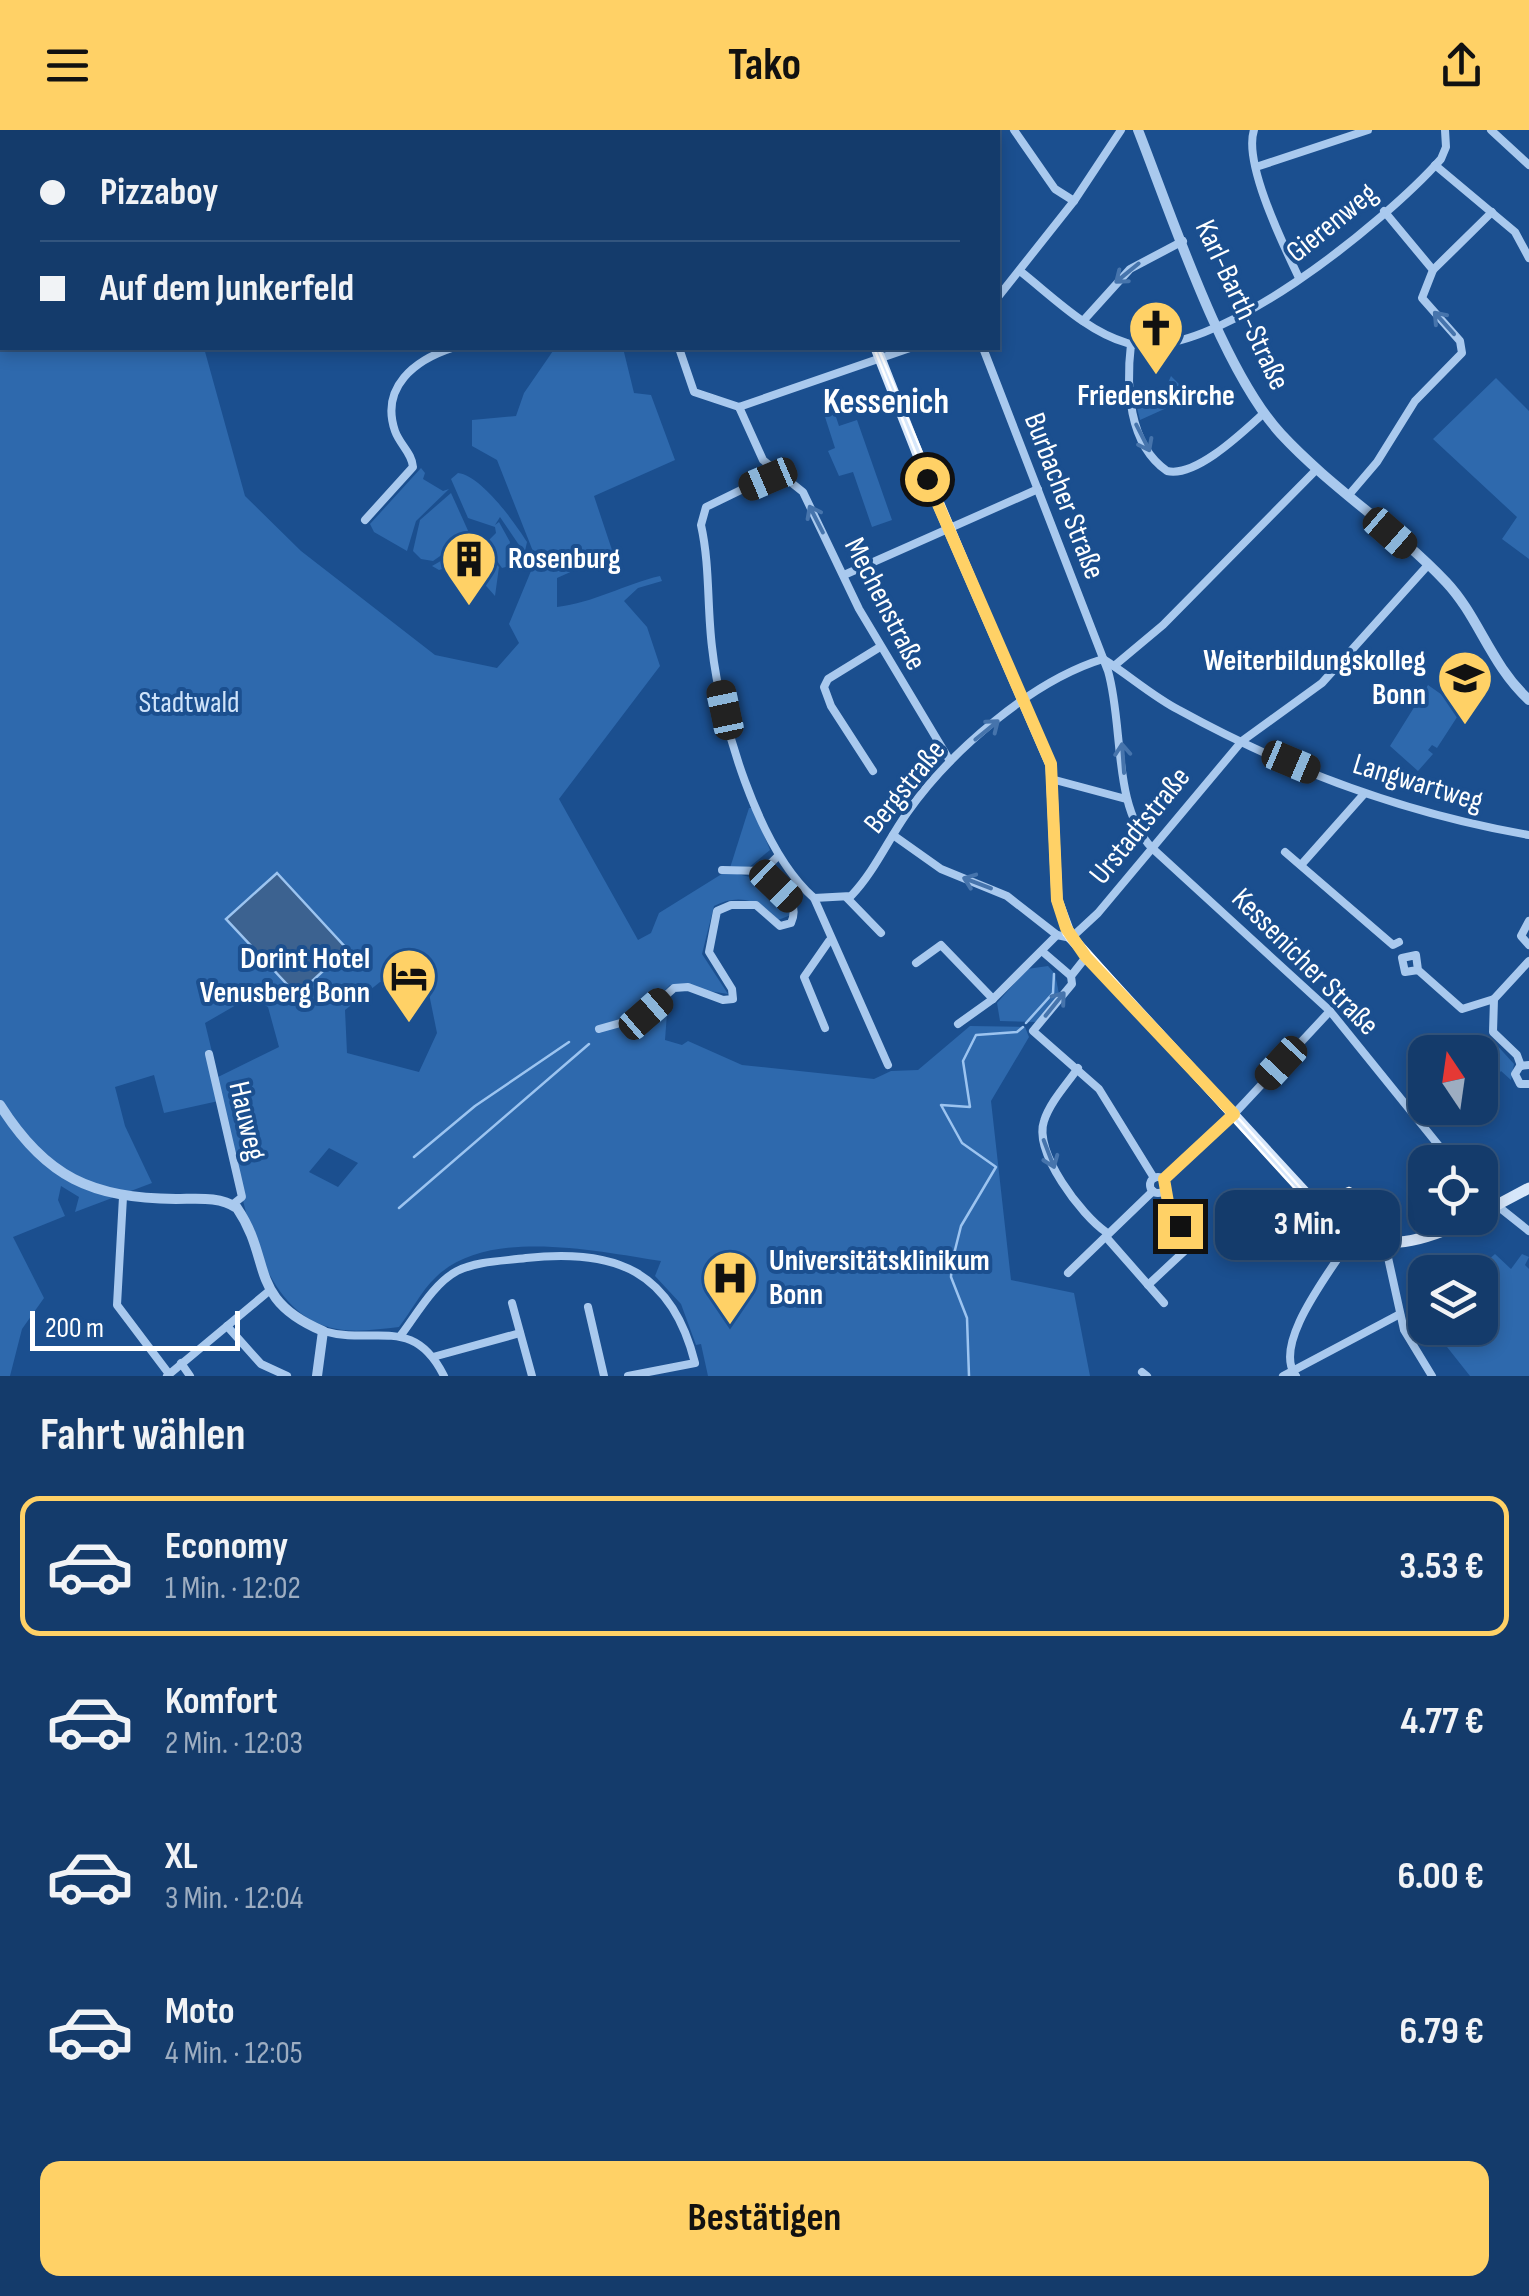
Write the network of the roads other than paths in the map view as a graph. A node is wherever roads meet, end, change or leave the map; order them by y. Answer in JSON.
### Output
{"nodes":[{"id":1,"x":1014,"y":130,"type":"edge"},
{"id":2,"x":1121,"y":130,"type":"edge"},
{"id":3,"x":1138,"y":130,"type":"edge"},
{"id":4,"x":1254,"y":130,"type":"edge"},
{"id":5,"x":1368,"y":130,"type":"edge"},
{"id":6,"x":1490,"y":130,"type":"edge"},
{"id":7,"x":1446,"y":131,"type":"edge"},
{"id":8,"x":1436,"y":164,"type":"junction"},
{"id":9,"x":1256,"y":166,"type":"junction"},
{"id":10,"x":1529,"y":166,"type":"edge"},
{"id":11,"x":1074,"y":201,"type":"junction"},
{"id":12,"x":1384,"y":211,"type":"junction"},
{"id":13,"x":1492,"y":212,"type":"junction"},
{"id":14,"x":1184,"y":240,"type":"junction"},
{"id":15,"x":1529,"y":258,"type":"edge"},
{"id":16,"x":1433,"y":270,"type":"junction"},
{"id":17,"x":1020,"y":271,"type":"junction"},
{"id":18,"x":1299,"y":278,"type":"junction"},
{"id":19,"x":1000,"y":295,"type":"edge"},
{"id":20,"x":1083,"y":321,"type":"junction"},
{"id":21,"x":1219,"y":329,"type":"junction"},
{"id":22,"x":1131,"y":344,"type":"junction"},
{"id":23,"x":436,"y":350,"type":"edge"},
{"id":24,"x":680,"y":350,"type":"edge"},
{"id":25,"x":985,"y":350,"type":"edge"},
{"id":26,"x":878,"y":353,"type":"edge"},
{"id":27,"x":739,"y":408,"type":"junction"},
{"id":28,"x":1264,"y":413,"type":"junction"},
{"id":29,"x":1317,"y":469,"type":"junction"},
{"id":30,"x":778,"y":472,"type":"junction"},
{"id":31,"x":1038,"y":489,"type":"junction"},
{"id":32,"x":1348,"y":496,"type":"junction"},
{"id":33,"x":364,"y":520,"type":"dead end"},
{"id":34,"x":949,"y":529,"type":"junction"},
{"id":35,"x":1428,"y":566,"type":"junction"},
{"id":36,"x":844,"y":575,"type":"junction"},
{"id":37,"x":880,"y":646,"type":"junction"},
{"id":38,"x":1103,"y":659,"type":"junction"},
{"id":39,"x":1114,"y":666,"type":"junction"},
{"id":40,"x":1529,"y":700,"type":"edge"},
{"id":41,"x":1025,"y":702,"type":"junction"},
{"id":42,"x":1242,"y":741,"type":"junction"},
{"id":43,"x":950,"y":761,"type":"junction"},
{"id":44,"x":873,"y":771,"type":"dead end"},
{"id":45,"x":1055,"y":780,"type":"junction"},
{"id":46,"x":1364,"y":794,"type":"junction"},
{"id":47,"x":1126,"y":799,"type":"junction"},
{"id":48,"x":893,"y":834,"type":"junction"},
{"id":49,"x":1529,"y":835,"type":"edge"},
{"id":50,"x":1152,"y":848,"type":"junction"},
{"id":51,"x":1285,"y":852,"type":"dead end"},
{"id":52,"x":778,"y":856,"type":"junction"},
{"id":53,"x":1301,"y":865,"type":"junction"},
{"id":54,"x":722,"y":870,"type":"dead end"},
{"id":55,"x":764,"y":871,"type":"junction"},
{"id":56,"x":814,"y":898,"type":"junction"},
{"id":57,"x":847,"y":898,"type":"junction"},
{"id":58,"x":1529,"y":921,"type":"edge"},
{"id":59,"x":882,"y":933,"type":"dead end"},
{"id":60,"x":830,"y":937,"type":"junction"},
{"id":61,"x":1064,"y":937,"type":"junction"},
{"id":62,"x":1399,"y":942,"type":"dead end"},
{"id":63,"x":1529,"y":945,"type":"edge"},
{"id":64,"x":1044,"y":952,"type":"junction"},
{"id":65,"x":1086,"y":957,"type":"junction"},
{"id":66,"x":1529,"y":961,"type":"edge"},
{"id":67,"x":916,"y":963,"type":"dead end"},
{"id":68,"x":1418,"y":970,"type":"dead end"},
{"id":69,"x":1071,"y":976,"type":"junction"},
{"id":70,"x":994,"y":999,"type":"junction"},
{"id":71,"x":1494,"y":999,"type":"junction"},
{"id":72,"x":1330,"y":1012,"type":"junction"},
{"id":73,"x":958,"y":1024,"type":"dead end"},
{"id":74,"x":599,"y":1028,"type":"dead end"},
{"id":75,"x":826,"y":1028,"type":"dead end"},
{"id":76,"x":209,"y":1054,"type":"dead end"},
{"id":77,"x":888,"y":1064,"type":"dead end"},
{"id":78,"x":1525,"y":1066,"type":"edge"},
{"id":79,"x":1078,"y":1068,"type":"junction"},
{"id":80,"x":1529,"y":1084,"type":"edge"},
{"id":81,"x":0,"y":1105,"type":"edge"},
{"id":82,"x":1234,"y":1114,"type":"junction"},
{"id":83,"x":1438,"y":1145,"type":"edge"},
{"id":84,"x":1154,"y":1178,"type":"junction"},
{"id":85,"x":1164,"y":1179,"type":"junction"},
{"id":86,"x":1529,"y":1188,"type":"edge"},
{"id":87,"x":1152,"y":1191,"type":"junction"},
{"id":88,"x":1164,"y":1191,"type":"junction"},
{"id":89,"x":123,"y":1197,"type":"junction"},
{"id":90,"x":237,"y":1201,"type":"junction"},
{"id":91,"x":1498,"y":1205,"type":"edge"},
{"id":92,"x":1498,"y":1209,"type":"edge"},
{"id":93,"x":1529,"y":1231,"type":"edge"},
{"id":94,"x":1106,"y":1235,"type":"junction"},
{"id":95,"x":1352,"y":1235,"type":"junction"},
{"id":96,"x":1429,"y":1235,"type":"edge"},
{"id":97,"x":1385,"y":1244,"type":"junction"},
{"id":98,"x":1068,"y":1273,"type":"dead end"},
{"id":99,"x":1148,"y":1285,"type":"junction"},
{"id":100,"x":269,"y":1291,"type":"junction"},
{"id":101,"x":512,"y":1303,"type":"dead end"},
{"id":102,"x":1164,"y":1303,"type":"dead end"},
{"id":103,"x":588,"y":1307,"type":"dead end"},
{"id":104,"x":1400,"y":1314,"type":"junction"},
{"id":105,"x":227,"y":1326,"type":"junction"},
{"id":106,"x":323,"y":1331,"type":"junction"},
{"id":107,"x":520,"y":1333,"type":"junction"},
{"id":108,"x":401,"y":1335,"type":"junction"},
{"id":109,"x":434,"y":1357,"type":"junction"},
{"id":110,"x":181,"y":1363,"type":"junction"},
{"id":111,"x":1290,"y":1374,"type":"edge"},
{"id":112,"x":168,"y":1375,"type":"edge"},
{"id":113,"x":190,"y":1376,"type":"edge"},
{"id":114,"x":287,"y":1376,"type":"edge"},
{"id":115,"x":317,"y":1376,"type":"edge"},
{"id":116,"x":444,"y":1376,"type":"edge"},
{"id":117,"x":532,"y":1376,"type":"edge"},
{"id":118,"x":604,"y":1376,"type":"edge"},
{"id":119,"x":628,"y":1376,"type":"edge"},
{"id":120,"x":1432,"y":1376,"type":"edge"}],
"edges":[{"from":1,"to":11,"type":"street"},
{"from":2,"to":11,"type":"street"},
{"from":3,"to":14,"type":"street","name":"Karl-Barth-Straße"},
{"from":4,"to":9,"type":"street"},
{"from":5,"to":9,"type":"street"},
{"from":6,"to":10,"type":"street"},
{"from":7,"to":8,"type":"street"},
{"from":8,"to":12,"type":"street","name":"Gierenweg"},
{"from":8,"to":13,"type":"street"},
{"from":9,"to":18,"type":"street"},
{"from":11,"to":17,"type":"street"},
{"from":12,"to":16,"type":"street"},
{"from":12,"to":18,"type":"street","name":"Gierenweg"},
{"from":13,"to":15,"type":"street"},
{"from":13,"to":16,"type":"street"},
{"from":14,"to":20,"type":"street","one_way":true},
{"from":14,"to":21,"type":"street","name":"Karl-Barth-Straße"},
{"from":32,"to":16,"type":"street","one_way":true},
{"from":17,"to":19,"type":"street"},
{"from":17,"to":20,"type":"street"},
{"from":18,"to":21,"type":"street","name":"Gierenweg"},
{"from":20,"to":22,"type":"street"},
{"from":21,"to":22,"type":"street","name":"Gierenweg"},
{"from":21,"to":28,"type":"street","name":"Karl-Barth-Straße"},
{"from":22,"to":28,"type":"street","one_way":true},
{"from":23,"to":33,"type":"street"},
{"from":24,"to":27,"type":"street"},
{"from":25,"to":31,"type":"street","name":"Burbacher Straße"},
{"from":26,"to":27,"type":"street"},
{"from":26,"to":34,"type":"main road"},
{"from":27,"to":30,"type":"street","name":"Mechenstraße"},
{"from":28,"to":29,"type":"street","name":"Karl-Barth-Straße"},
{"from":29,"to":32,"type":"street","name":"Karl-Barth-Straße"},
{"from":29,"to":39,"type":"street"},
{"from":36,"to":30,"type":"street","name":"Mechenstraße","one_way":true},
{"from":30,"to":52,"type":"street"},
{"from":31,"to":34,"type":"street"},
{"from":31,"to":38,"type":"street","name":"Burbacher Straße"},
{"from":32,"to":35,"type":"street","name":"Karl-Barth-Straße"},
{"from":34,"to":36,"type":"street"},
{"from":34,"to":41,"type":"main road"},
{"from":35,"to":40,"type":"street","name":"Karl-Barth-Straße"},
{"from":35,"to":42,"type":"street","name":"Urstadtstraße"},
{"from":36,"to":37,"type":"street","name":"Mechenstraße"},
{"from":37,"to":43,"type":"street","name":"Mechenstraße"},
{"from":37,"to":44,"type":"street"},
{"from":38,"to":39,"type":"street","name":"Langwartweg"},
{"from":38,"to":41,"type":"street","name":"Bergstraße"},
{"from":47,"to":38,"type":"street","name":"Kessenicher Straße","one_way":true},
{"from":39,"to":42,"type":"street","name":"Langwartweg"},
{"from":43,"to":41,"type":"street","name":"Bergstraße","one_way":true},
{"from":41,"to":45,"type":"main road"},
{"from":42,"to":46,"type":"street","name":"Langwartweg"},
{"from":42,"to":50,"type":"street","name":"Urstadtstraße"},
{"from":43,"to":48,"type":"street","name":"Bergstraße"},
{"from":45,"to":47,"type":"street"},
{"from":45,"to":61,"type":"main road"},
{"from":46,"to":49,"type":"street","name":"Langwartweg"},
{"from":46,"to":53,"type":"street"},
{"from":47,"to":50,"type":"street","name":"Kessenicher Straße"},
{"from":48,"to":57,"type":"street","name":"Bergstraße"},
{"from":61,"to":48,"type":"street","one_way":true},
{"from":50,"to":61,"type":"street","name":"Urstadtstraße"},
{"from":50,"to":72,"type":"street","name":"Kessenicher Straße"},
{"from":51,"to":53,"type":"street"},
{"from":52,"to":55,"type":"street"},
{"from":52,"to":56,"type":"street"},
{"from":53,"to":62,"type":"street"},
{"from":54,"to":55,"type":"street"},
{"from":55,"to":74,"type":"street"},
{"from":56,"to":57,"type":"street"},
{"from":56,"to":60,"type":"street"},
{"from":57,"to":59,"type":"street"},
{"from":58,"to":63,"type":"street"},
{"from":60,"to":75,"type":"street"},
{"from":60,"to":77,"type":"street"},
{"from":61,"to":64,"type":"street","name":"Urstadtstraße"},
{"from":61,"to":65,"type":"main road"},
{"from":64,"to":69,"type":"street"},
{"from":64,"to":70,"type":"street","name":"Urstadtstraße"},
{"from":65,"to":69,"type":"street"},
{"from":65,"to":82,"type":"main road"},
{"from":66,"to":71,"type":"street"},
{"from":67,"to":70,"type":"street"},
{"from":68,"to":71,"type":"street"},
{"from":79,"to":69,"type":"street","one_way":true},
{"from":70,"to":73,"type":"street","name":"Urstadtstraße"},
{"from":71,"to":78,"type":"street"},
{"from":72,"to":82,"type":"street"},
{"from":72,"to":83,"type":"street","name":"Kessenicher Straße"},
{"from":76,"to":90,"type":"street","name":"Hauweg"},
{"from":78,"to":80,"type":"street"},
{"from":79,"to":84,"type":"street"},
{"from":79,"to":94,"type":"street","one_way":true},
{"from":81,"to":89,"type":"street"},
{"from":82,"to":85,"type":"street"},
{"from":82,"to":95,"type":"main road"},
{"from":84,"to":85,"type":"street"},
{"from":84,"to":87,"type":"street"},
{"from":85,"to":88,"type":"street"},
{"from":86,"to":91,"type":"main road"},
{"from":87,"to":88,"type":"street"},
{"from":87,"to":94,"type":"street"},
{"from":88,"to":99,"type":"street"},
{"from":89,"to":90,"type":"street"},
{"from":89,"to":112,"type":"street"},
{"from":90,"to":100,"type":"street"},
{"from":92,"to":93,"type":"street"},
{"from":94,"to":98,"type":"street"},
{"from":94,"to":99,"type":"street"},
{"from":95,"to":97,"type":"main road"},
{"from":95,"to":111,"type":"street"},
{"from":96,"to":97,"type":"main road"},
{"from":97,"to":104,"type":"street"},
{"from":99,"to":102,"type":"street"},
{"from":100,"to":105,"type":"street"},
{"from":100,"to":106,"type":"street"},
{"from":101,"to":107,"type":"street"},
{"from":103,"to":118,"type":"street"},
{"from":104,"to":111,"type":"street"},
{"from":104,"to":120,"type":"street"},
{"from":105,"to":110,"type":"street"},
{"from":105,"to":114,"type":"street"},
{"from":106,"to":108,"type":"street"},
{"from":106,"to":115,"type":"street"},
{"from":107,"to":109,"type":"street"},
{"from":107,"to":117,"type":"street"},
{"from":108,"to":109,"type":"street"},
{"from":108,"to":119,"type":"street"},
{"from":109,"to":116,"type":"street"},
{"from":110,"to":112,"type":"street"},
{"from":110,"to":113,"type":"street"}]}
